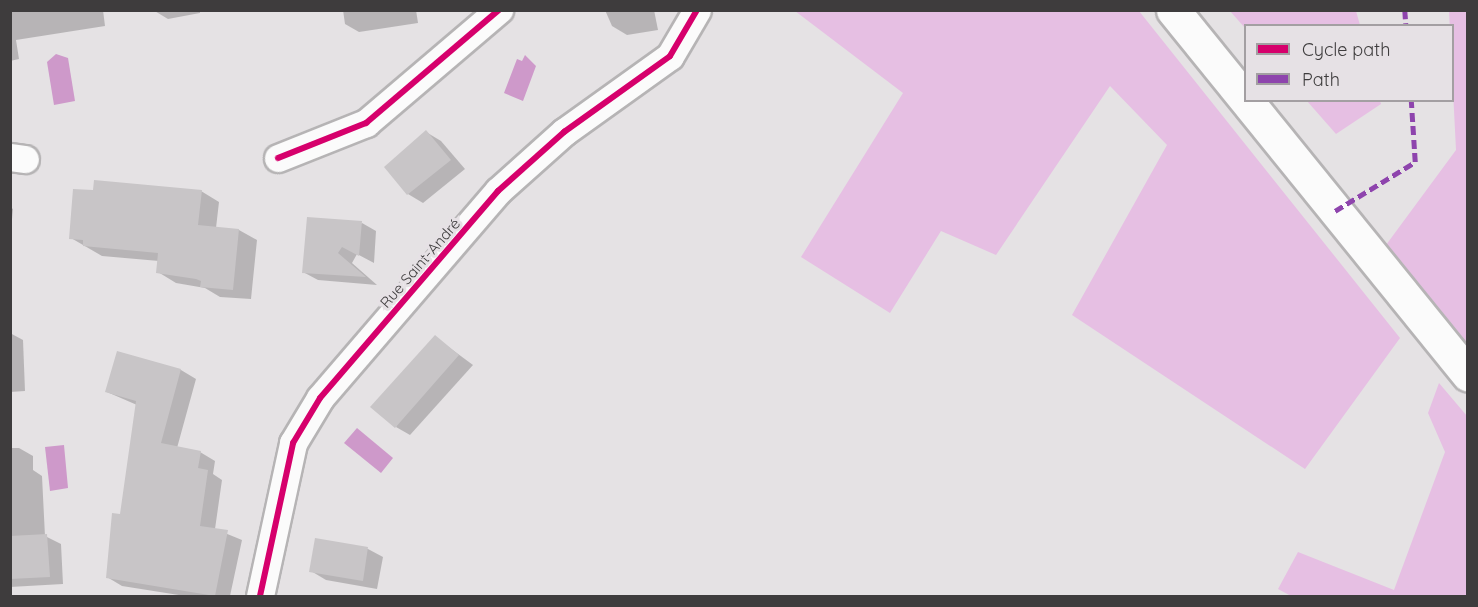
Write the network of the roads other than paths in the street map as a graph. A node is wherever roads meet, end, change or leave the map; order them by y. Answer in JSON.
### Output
{"nodes":[{"id":1,"x":499,"y":10,"type":"edge"},
{"id":2,"x":697,"y":10,"type":"edge"},
{"id":3,"x":1173,"y":10,"type":"edge"},
{"id":4,"x":1244,"y":98,"type":"edge"},
{"id":5,"x":1247,"y":102,"type":"edge"},
{"id":6,"x":278,"y":158,"type":"dead end"},
{"id":7,"x":1467,"y":374,"type":"edge"},
{"id":8,"x":260,"y":597,"type":"edge"}],
"edges":[{"from":1,"to":6,"type":"street"},
{"from":2,"to":8,"type":"street","name":"Rue Saint-André"},
{"from":3,"to":4,"type":"main road"},
{"from":5,"to":7,"type":"main road"}]}
